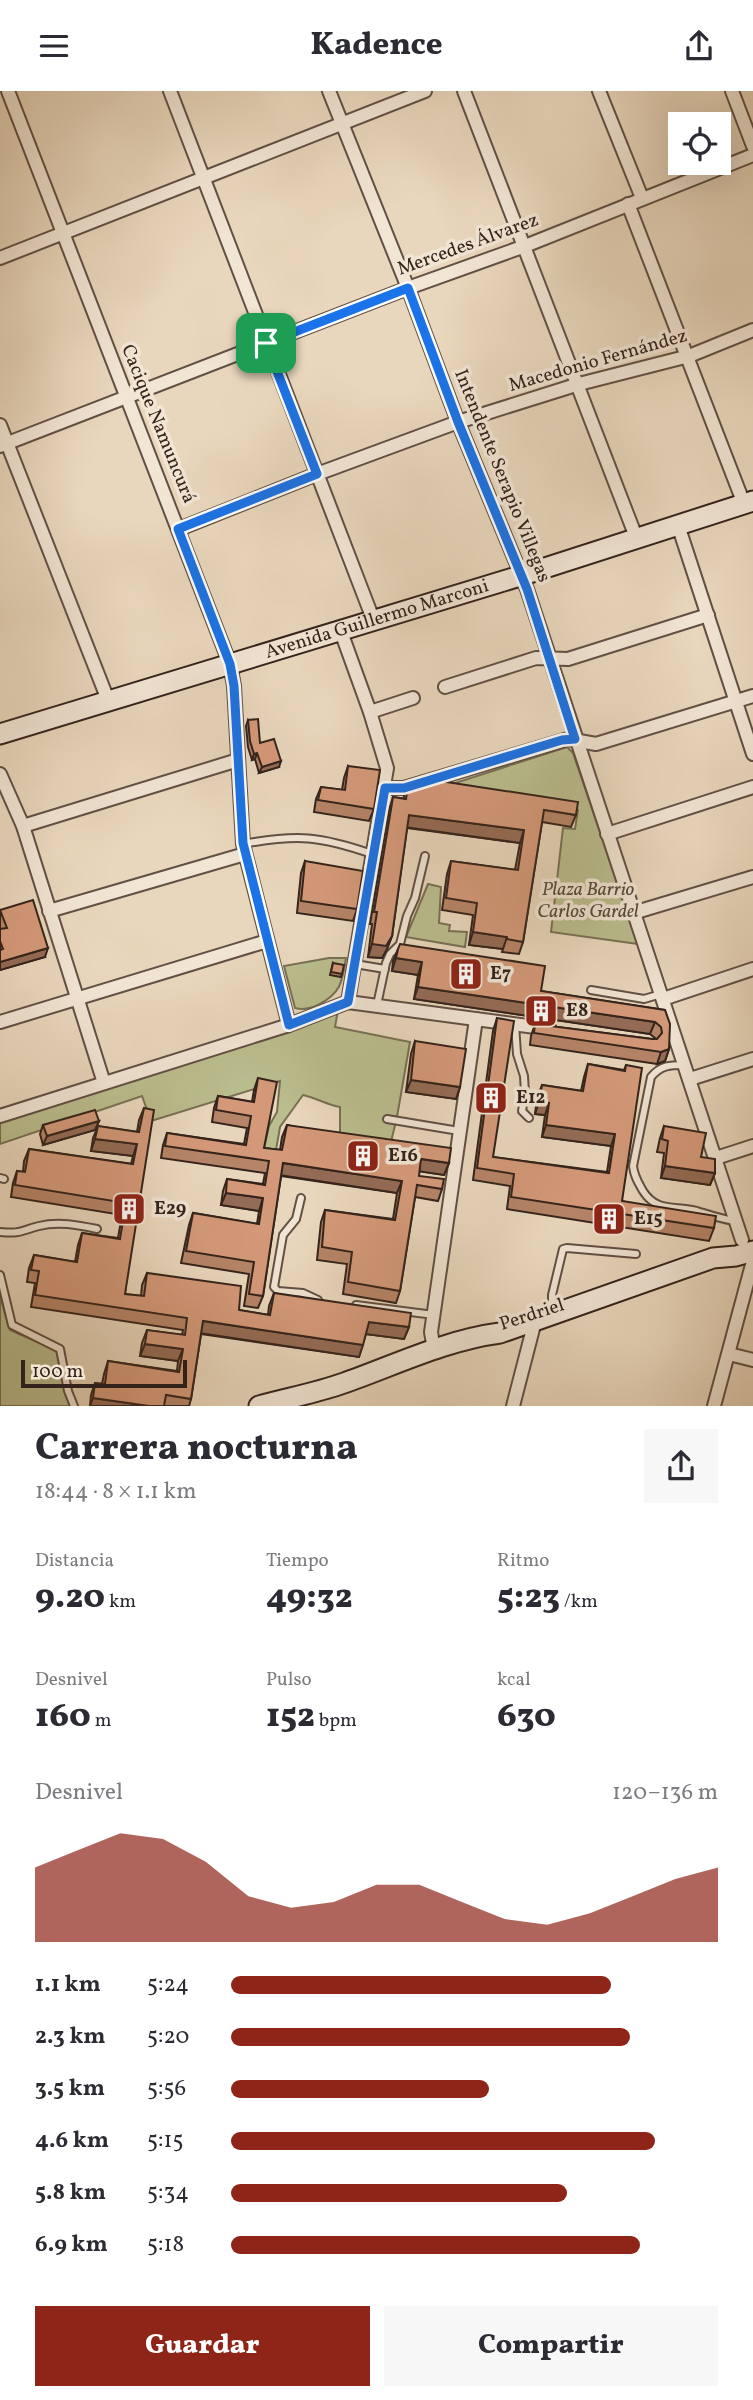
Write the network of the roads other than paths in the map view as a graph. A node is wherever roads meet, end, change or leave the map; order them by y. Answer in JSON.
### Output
{"nodes":[{"id":1,"x":8,"y":91,"type":"edge"},
{"id":2,"x":170,"y":91,"type":"edge"},
{"id":3,"x":329,"y":91,"type":"edge"},
{"id":4,"x":425,"y":91,"type":"edge"},
{"id":5,"x":464,"y":91,"type":"edge"},
{"id":6,"x":599,"y":91,"type":"edge"},
{"id":7,"x":732,"y":91,"type":"edge"},
{"id":8,"x":342,"y":125,"type":"junction"},
{"id":9,"x":753,"y":146,"type":"edge"},
{"id":10,"x":753,"y":155,"type":"edge"},
{"id":11,"x":204,"y":178,"type":"junction"},
{"id":12,"x":642,"y":198,"type":"junction"},
{"id":13,"x":628,"y":204,"type":"junction"},
{"id":14,"x":62,"y":233,"type":"junction"},
{"id":15,"x":525,"y":246,"type":"junction"},
{"id":16,"x":0,"y":258,"type":"edge"},
{"id":17,"x":408,"y":288,"type":"junction"},
{"id":18,"x":753,"y":330,"type":"edge"},
{"id":19,"x":266,"y":343,"type":"junction"},
{"id":20,"x":689,"y":356,"type":"junction"},
{"id":21,"x":579,"y":384,"type":"junction"},
{"id":22,"x":127,"y":398,"type":"junction"},
{"id":23,"x":458,"y":422,"type":"junction"},
{"id":24,"x":0,"y":425,"type":"edge"},
{"id":25,"x":4,"y":444,"type":"edge"},
{"id":26,"x":317,"y":474,"type":"junction"},
{"id":27,"x":749,"y":502,"type":"edge"},
{"id":28,"x":678,"y":525,"type":"junction"},
{"id":29,"x":178,"y":529,"type":"junction"},
{"id":30,"x":636,"y":537,"type":"junction"},
{"id":31,"x":520,"y":576,"type":"junction"},
{"id":32,"x":708,"y":615,"type":"junction"},
{"id":33,"x":373,"y":619,"type":"junction"},
{"id":34,"x":340,"y":629,"type":"junction"},
{"id":35,"x":551,"y":659,"type":"junction"},
{"id":36,"x":230,"y":664,"type":"junction"},
{"id":37,"x":445,"y":687,"type":"dead end"},
{"id":38,"x":753,"y":696,"type":"edge"},
{"id":39,"x":413,"y":698,"type":"dead end"},
{"id":40,"x":108,"y":700,"type":"junction"},
{"id":41,"x":736,"y":702,"type":"junction"},
{"id":42,"x":370,"y":712,"type":"junction"},
{"id":43,"x":0,"y":734,"type":"edge"},
{"id":44,"x":575,"y":739,"type":"junction"},
{"id":45,"x":753,"y":754,"type":"edge"},
{"id":46,"x":237,"y":760,"type":"junction"},
{"id":47,"x":0,"y":774,"type":"edge"},
{"id":48,"x":753,"y":787,"type":"edge"},
{"id":49,"x":385,"y":788,"type":"junction"},
{"id":50,"x":23,"y":826,"type":"junction"},
{"id":51,"x":607,"y":834,"type":"junction"},
{"id":52,"x":244,"y":849,"type":"junction"},
{"id":53,"x":372,"y":854,"type":"junction"},
{"id":54,"x":425,"y":856,"type":"dead end"},
{"id":55,"x":753,"y":877,"type":"edge"},
{"id":56,"x":49,"y":911,"type":"junction"},
{"id":57,"x":633,"y":913,"type":"junction"},
{"id":58,"x":267,"y":941,"type":"junction"},
{"id":59,"x":355,"y":964,"type":"junction"},
{"id":60,"x":385,"y":969,"type":"junction"},
{"id":61,"x":753,"y":969,"type":"edge"},
{"id":62,"x":591,"y":990,"type":"dead end"},
{"id":63,"x":662,"y":997,"type":"junction"},
{"id":64,"x":77,"y":998,"type":"junction"},
{"id":65,"x":348,"y":1002,"type":"junction"},
{"id":66,"x":376,"y":1005,"type":"junction"},
{"id":67,"x":476,"y":1019,"type":"junction"},
{"id":68,"x":0,"y":1022,"type":"edge"},
{"id":69,"x":515,"y":1024,"type":"junction"},
{"id":70,"x":289,"y":1025,"type":"junction"},
{"id":71,"x":569,"y":1032,"type":"edge"},
{"id":72,"x":753,"y":1059,"type":"edge"},
{"id":73,"x":686,"y":1065,"type":"junction"},
{"id":74,"x":690,"y":1079,"type":"junction"},
{"id":75,"x":104,"y":1083,"type":"junction"},
{"id":76,"x":0,"y":1116,"type":"edge"},
{"id":77,"x":529,"y":1118,"type":"dead end"},
{"id":78,"x":387,"y":1119,"type":"dead end"},
{"id":79,"x":459,"y":1131,"type":"junction"},
{"id":80,"x":753,"y":1146,"type":"edge"},
{"id":81,"x":716,"y":1158,"type":"junction"},
{"id":82,"x":301,"y":1198,"type":"dead end"},
{"id":83,"x":735,"y":1220,"type":"junction"},
{"id":84,"x":97,"y":1229,"type":"dead end"},
{"id":85,"x":0,"y":1231,"type":"edge"},
{"id":86,"x":749,"y":1243,"type":"edge"},
{"id":87,"x":636,"y":1254,"type":"dead end"},
{"id":88,"x":753,"y":1261,"type":"edge"},
{"id":89,"x":0,"y":1275,"type":"edge"},
{"id":90,"x":325,"y":1301,"type":"edge"},
{"id":91,"x":586,"y":1301,"type":"junction"},
{"id":92,"x":349,"y":1304,"type":"edge"},
{"id":93,"x":552,"y":1306,"type":"junction"},
{"id":94,"x":434,"y":1315,"type":"junction"},
{"id":95,"x":535,"y":1321,"type":"junction"},
{"id":96,"x":479,"y":1335,"type":"junction"},
{"id":97,"x":433,"y":1350,"type":"junction"},
{"id":98,"x":729,"y":1354,"type":"junction"},
{"id":99,"x":753,"y":1360,"type":"edge"},
{"id":100,"x":373,"y":1371,"type":"junction"},
{"id":101,"x":312,"y":1400,"type":"edge"},
{"id":102,"x":264,"y":1405,"type":"edge"},
{"id":103,"x":74,"y":1406,"type":"edge"},
{"id":104,"x":513,"y":1406,"type":"edge"},
{"id":105,"x":714,"y":1406,"type":"edge"}],
"edges":[{"from":1,"to":14,"type":"street","name":"Cacique Namuncurá"},
{"from":2,"to":11,"type":"street"},
{"from":3,"to":8,"type":"street","name":"Intendente Serapio Villegas"},
{"from":4,"to":8,"type":"street"},
{"from":5,"to":15,"type":"street"},
{"from":6,"to":12,"type":"street"},
{"from":7,"to":9,"type":"street"},
{"from":8,"to":11,"type":"street"},
{"from":8,"to":17,"type":"street","name":"Intendente Serapio Villegas"},
{"from":10,"to":12,"type":"street","name":"Mercedes Álvarez"},
{"from":11,"to":14,"type":"street"},
{"from":11,"to":19,"type":"street"},
{"from":12,"to":13,"type":"street","name":"Mercedes Álvarez"},
{"from":13,"to":15,"type":"street","name":"Mercedes Álvarez"},
{"from":13,"to":20,"type":"street"},
{"from":14,"to":16,"type":"street"},
{"from":14,"to":22,"type":"street","name":"Cacique Namuncurá"},
{"from":15,"to":17,"type":"street","name":"Mercedes Álvarez"},
{"from":15,"to":21,"type":"street"},
{"from":17,"to":19,"type":"street","name":"Mercedes Álvarez"},
{"from":17,"to":23,"type":"street","name":"Intendente Serapio Villegas"},
{"from":18,"to":20,"type":"street","name":"Macedonio Fernández"},
{"from":19,"to":22,"type":"street","name":"Mercedes Álvarez"},
{"from":19,"to":26,"type":"street"},
{"from":20,"to":21,"type":"street","name":"Macedonio Fernández"},
{"from":20,"to":27,"type":"street"},
{"from":21,"to":23,"type":"street","name":"Macedonio Fernández"},
{"from":21,"to":30,"type":"street"},
{"from":22,"to":25,"type":"street","name":"Mercedes Álvarez"},
{"from":22,"to":29,"type":"street","name":"Cacique Namuncurá"},
{"from":23,"to":26,"type":"street","name":"Macedonio Fernández"},
{"from":23,"to":31,"type":"street","name":"Intendente Serapio Villegas"},
{"from":24,"to":25,"type":"street"},
{"from":25,"to":40,"type":"street"},
{"from":26,"to":29,"type":"street","name":"Macedonio Fernández"},
{"from":26,"to":33,"type":"street"},
{"from":27,"to":28,"type":"main road","name":"Avenida Guillermo Marconi"},
{"from":28,"to":30,"type":"main road","name":"Avenida Guillermo Marconi"},
{"from":28,"to":32,"type":"street"},
{"from":29,"to":36,"type":"street","name":"Cacique Namuncurá"},
{"from":30,"to":31,"type":"main road","name":"Avenida Guillermo Marconi"},
{"from":31,"to":33,"type":"main road","name":"Avenida Guillermo Marconi"},
{"from":31,"to":35,"type":"street","name":"Intendente Serapio Villegas"},
{"from":32,"to":35,"type":"street"},
{"from":32,"to":41,"type":"street"},
{"from":33,"to":34,"type":"main road","name":"Avenida Guillermo Marconi"},
{"from":34,"to":36,"type":"main road","name":"Avenida Guillermo Marconi"},
{"from":34,"to":42,"type":"street"},
{"from":35,"to":37,"type":"street"},
{"from":35,"to":44,"type":"street","name":"Intendente Serapio Villegas"},
{"from":36,"to":40,"type":"main road","name":"Avenida Guillermo Marconi"},
{"from":36,"to":46,"type":"street","name":"Cacique Namuncurá"},
{"from":38,"to":41,"type":"street"},
{"from":39,"to":42,"type":"street"},
{"from":40,"to":43,"type":"main road","name":"Avenida Guillermo Marconi"},
{"from":41,"to":44,"type":"street"},
{"from":41,"to":45,"type":"street"},
{"from":42,"to":49,"type":"street"},
{"from":44,"to":49,"type":"street"},
{"from":44,"to":51,"type":"street","name":"Intendente Serapio Villegas"},
{"from":46,"to":50,"type":"street"},
{"from":46,"to":52,"type":"street","name":"Cacique Namuncurá"},
{"from":47,"to":50,"type":"street"},
{"from":48,"to":51,"type":"street"},
{"from":49,"to":53,"type":"street"},
{"from":50,"to":56,"type":"street"},
{"from":51,"to":57,"type":"street","name":"Intendente Serapio Villegas"},
{"from":52,"to":53,"type":"lane"},
{"from":52,"to":56,"type":"street"},
{"from":52,"to":58,"type":"street","name":"Cacique Namuncurá"},
{"from":53,"to":59,"type":"street"},
{"from":54,"to":60,"type":"lane"},
{"from":55,"to":57,"type":"street"},
{"from":56,"to":64,"type":"street"},
{"from":57,"to":63,"type":"street","name":"Intendente Serapio Villegas"},
{"from":58,"to":64,"type":"street"},
{"from":58,"to":70,"type":"street","name":"Cacique Namuncurá"},
{"from":59,"to":60,"type":"lane"},
{"from":59,"to":65,"type":"street"},
{"from":60,"to":66,"type":"lane"},
{"from":61,"to":63,"type":"street"},
{"from":62,"to":63,"type":"lane"},
{"from":63,"to":73,"type":"street","name":"Intendente Serapio Villegas"},
{"from":64,"to":68,"type":"street"},
{"from":64,"to":75,"type":"street"},
{"from":65,"to":66,"type":"street"},
{"from":65,"to":70,"type":"street"},
{"from":66,"to":67,"type":"street"},
{"from":67,"to":69,"type":"street"},
{"from":67,"to":79,"type":"street"},
{"from":69,"to":71,"type":"street"},
{"from":69,"to":77,"type":"lane"},
{"from":70,"to":75,"type":"street"},
{"from":72,"to":74,"type":"street"},
{"from":73,"to":74,"type":"street","name":"Intendente Serapio Villegas"},
{"from":73,"to":83,"type":"lane"},
{"from":74,"to":81,"type":"street","name":"Intendente Serapio Villegas"},
{"from":75,"to":76,"type":"street"},
{"from":78,"to":79,"type":"lane"},
{"from":79,"to":94,"type":"street"},
{"from":80,"to":81,"type":"street"},
{"from":81,"to":83,"type":"street","name":"Intendente Serapio Villegas"},
{"from":82,"to":90,"type":"lane"},
{"from":83,"to":86,"type":"street","name":"Intendente Serapio Villegas"},
{"from":84,"to":85,"type":"lane"},
{"from":86,"to":91,"type":"main road"},
{"from":87,"to":93,"type":"lane"},
{"from":88,"to":98,"type":"street"},
{"from":89,"to":103,"type":"lane"},
{"from":91,"to":93,"type":"main road","name":"Perdriel"},
{"from":91,"to":95,"type":"main road"},
{"from":92,"to":94,"type":"lane"},
{"from":93,"to":96,"type":"main road","name":"Perdriel"},
{"from":94,"to":97,"type":"street"},
{"from":95,"to":96,"type":"main road"},
{"from":95,"to":104,"type":"street"},
{"from":96,"to":97,"type":"main road"},
{"from":97,"to":100,"type":"main road"},
{"from":98,"to":99,"type":"street"},
{"from":98,"to":105,"type":"street"},
{"from":100,"to":101,"type":"main road"},
{"from":100,"to":102,"type":"main road"},
{"from":101,"to":102,"type":"main road"}]}
